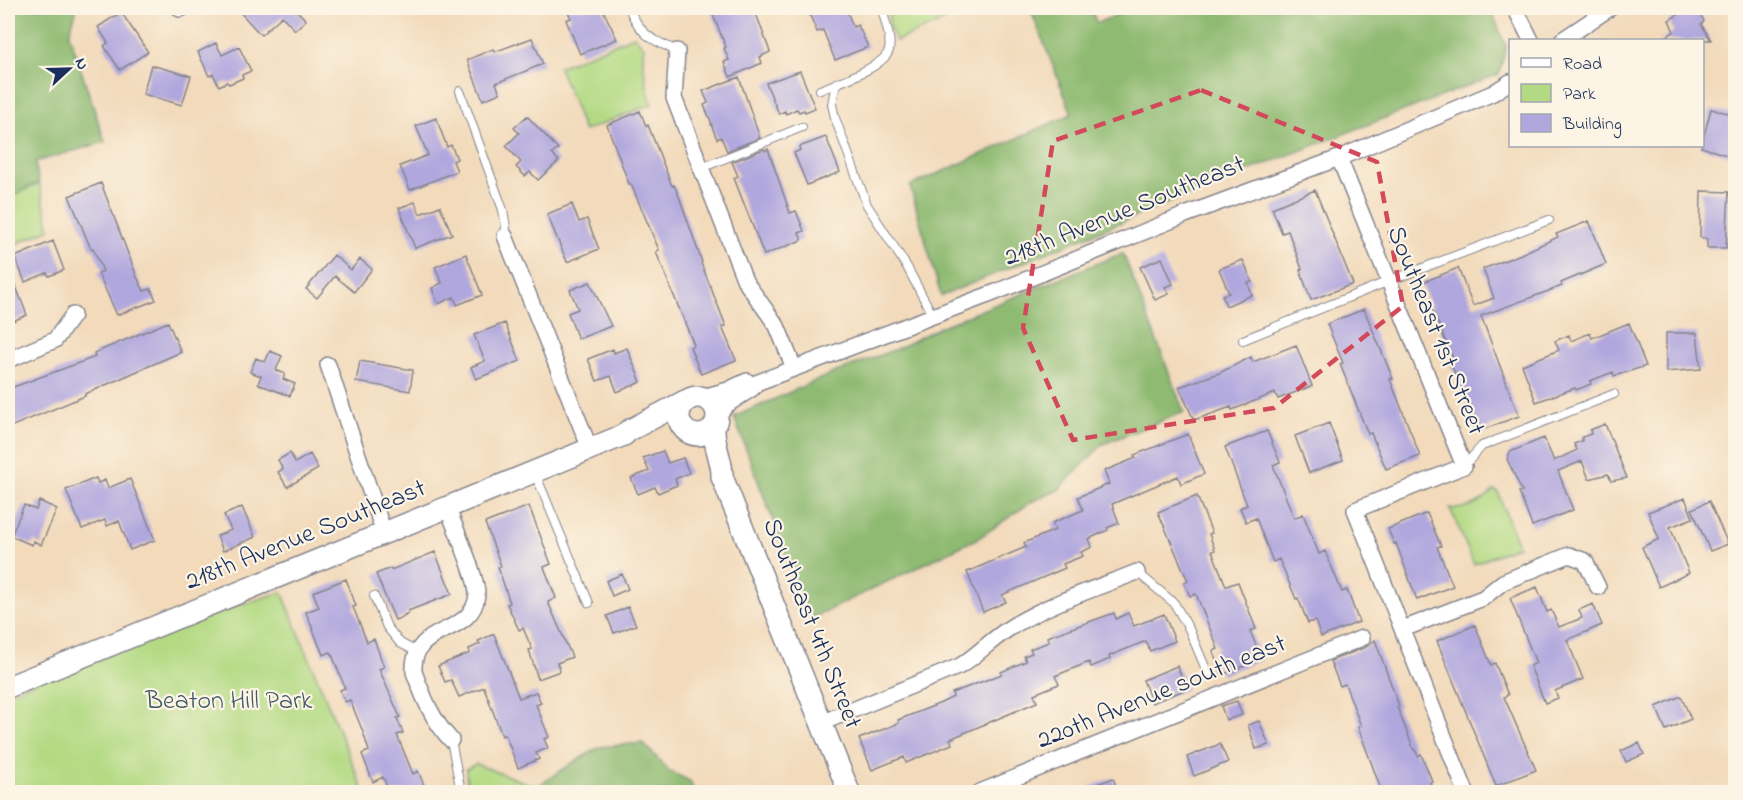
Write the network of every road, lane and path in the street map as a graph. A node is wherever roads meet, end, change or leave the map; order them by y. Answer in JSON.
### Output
{"nodes":[{"id":1,"x":629,"y":8,"type":"edge"},
{"id":2,"x":882,"y":8,"type":"edge"},
{"id":3,"x":1515,"y":8,"type":"edge"},
{"id":4,"x":1610,"y":8,"type":"edge"},
{"id":5,"x":1530,"y":39,"type":"edge"},
{"id":6,"x":1564,"y":39,"type":"edge"},
{"id":7,"x":677,"y":51,"type":"joint"},
{"id":8,"x":836,"y":83,"type":"junction"},
{"id":9,"x":1509,"y":83,"type":"edge"},
{"id":10,"x":820,"y":90,"type":"dead end"},
{"id":11,"x":460,"y":91,"type":"dead end"},
{"id":12,"x":802,"y":127,"type":"dead end"},
{"id":13,"x":1339,"y":158,"type":"junction"},
{"id":14,"x":701,"y":168,"type":"junction"},
{"id":15,"x":1549,"y":220,"type":"dead end"},
{"id":16,"x":505,"y":236,"type":"joint"},
{"id":17,"x":1389,"y":280,"type":"junction"},
{"id":18,"x":74,"y":315,"type":"dead end"},
{"id":19,"x":933,"y":316,"type":"junction"},
{"id":20,"x":1243,"y":340,"type":"dead end"},
{"id":21,"x":8,"y":360,"type":"edge"},
{"id":22,"x":328,"y":365,"type":"dead end"},
{"id":23,"x":794,"y":368,"type":"junction"},
{"id":24,"x":756,"y":383,"type":"junction"},
{"id":25,"x":1614,"y":394,"type":"dead end"},
{"id":26,"x":694,"y":399,"type":"junction"},
{"id":27,"x":702,"y":426,"type":"junction"},
{"id":28,"x":624,"y":435,"type":"junction"},
{"id":29,"x":590,"y":449,"type":"junction"},
{"id":30,"x":1464,"y":466,"type":"junction"},
{"id":31,"x":534,"y":472,"type":"junction"},
{"id":32,"x":447,"y":507,"type":"junction"},
{"id":33,"x":384,"y":533,"type":"junction"},
{"id":34,"x":1137,"y":572,"type":"joint"},
{"id":35,"x":1598,"y":587,"type":"dead end"},
{"id":36,"x":374,"y":596,"type":"dead end"},
{"id":37,"x":589,"y":603,"type":"dead end"},
{"id":38,"x":1403,"y":629,"type":"junction"},
{"id":39,"x":1362,"y":638,"type":"dead end"},
{"id":40,"x":417,"y":652,"type":"junction"},
{"id":41,"x":1208,"y":674,"type":"dead end"},
{"id":42,"x":8,"y":687,"type":"edge"},
{"id":43,"x":821,"y":723,"type":"junction"},
{"id":44,"x":451,"y":740,"type":"joint"},
{"id":45,"x":461,"y":792,"type":"edge"},
{"id":46,"x":849,"y":792,"type":"edge"},
{"id":47,"x":980,"y":792,"type":"edge"},
{"id":48,"x":1466,"y":792,"type":"edge"}],
"edges":[{"from":1,"to":7,"type":"lane"},
{"from":2,"to":8,"type":"lane"},
{"from":3,"to":5,"type":"street"},
{"from":4,"to":6,"type":"street"},
{"from":7,"to":14,"type":"street"},
{"from":8,"to":10,"type":"lane"},
{"from":8,"to":19,"type":"lane"},
{"from":9,"to":13,"type":"street","name":"218th Avenue Southeast"},
{"from":11,"to":16,"type":"lane"},
{"from":12,"to":14,"type":"lane"},
{"from":13,"to":17,"type":"street","name":"Southeast 1st Street"},
{"from":13,"to":19,"type":"street","name":"218th Avenue Southeast"},
{"from":14,"to":23,"type":"street"},
{"from":15,"to":17,"type":"lane"},
{"from":16,"to":29,"type":"street"},
{"from":17,"to":20,"type":"lane"},
{"from":17,"to":30,"type":"street","name":"Southeast 1st Street"},
{"from":18,"to":21,"type":"street"},
{"from":19,"to":23,"type":"street","name":"218th Avenue Southeast"},
{"from":22,"to":33,"type":"street"},
{"from":23,"to":24,"type":"street","name":"218th Avenue Southeast"},
{"from":24,"to":26,"type":"street","name":"218th Avenue Southeast"},
{"from":24,"to":27,"type":"street","name":"218th Avenue Southeast"},
{"from":25,"to":30,"type":"lane"},
{"from":26,"to":27,"type":"street"},
{"from":26,"to":27,"type":"street","name":"Southeast 4th Street"},
{"from":26,"to":28,"type":"street","name":"218th Avenue Southeast"},
{"from":27,"to":28,"type":"street","name":"218th Avenue Southeast"},
{"from":27,"to":43,"type":"street","name":"Southeast 4th Street"},
{"from":28,"to":29,"type":"street","name":"218th Avenue Southeast"},
{"from":29,"to":31,"type":"street","name":"218th Avenue Southeast"},
{"from":30,"to":38,"type":"street","name":"Southeast 1st Street"},
{"from":31,"to":32,"type":"street","name":"218th Avenue Southeast"},
{"from":31,"to":37,"type":"lane"},
{"from":32,"to":33,"type":"street","name":"218th Avenue Southeast"},
{"from":32,"to":40,"type":"street"},
{"from":33,"to":42,"type":"street","name":"218th Avenue Southeast"},
{"from":34,"to":41,"type":"lane"},
{"from":34,"to":43,"type":"street"},
{"from":35,"to":38,"type":"street"},
{"from":36,"to":40,"type":"lane"},
{"from":38,"to":48,"type":"street","name":"Southeast 1st Street"},
{"from":39,"to":47,"type":"street","name":"220th Avenue south east"},
{"from":40,"to":44,"type":"street"},
{"from":43,"to":46,"type":"street","name":"Southeast 4th Street"},
{"from":44,"to":45,"type":"lane"}]}
